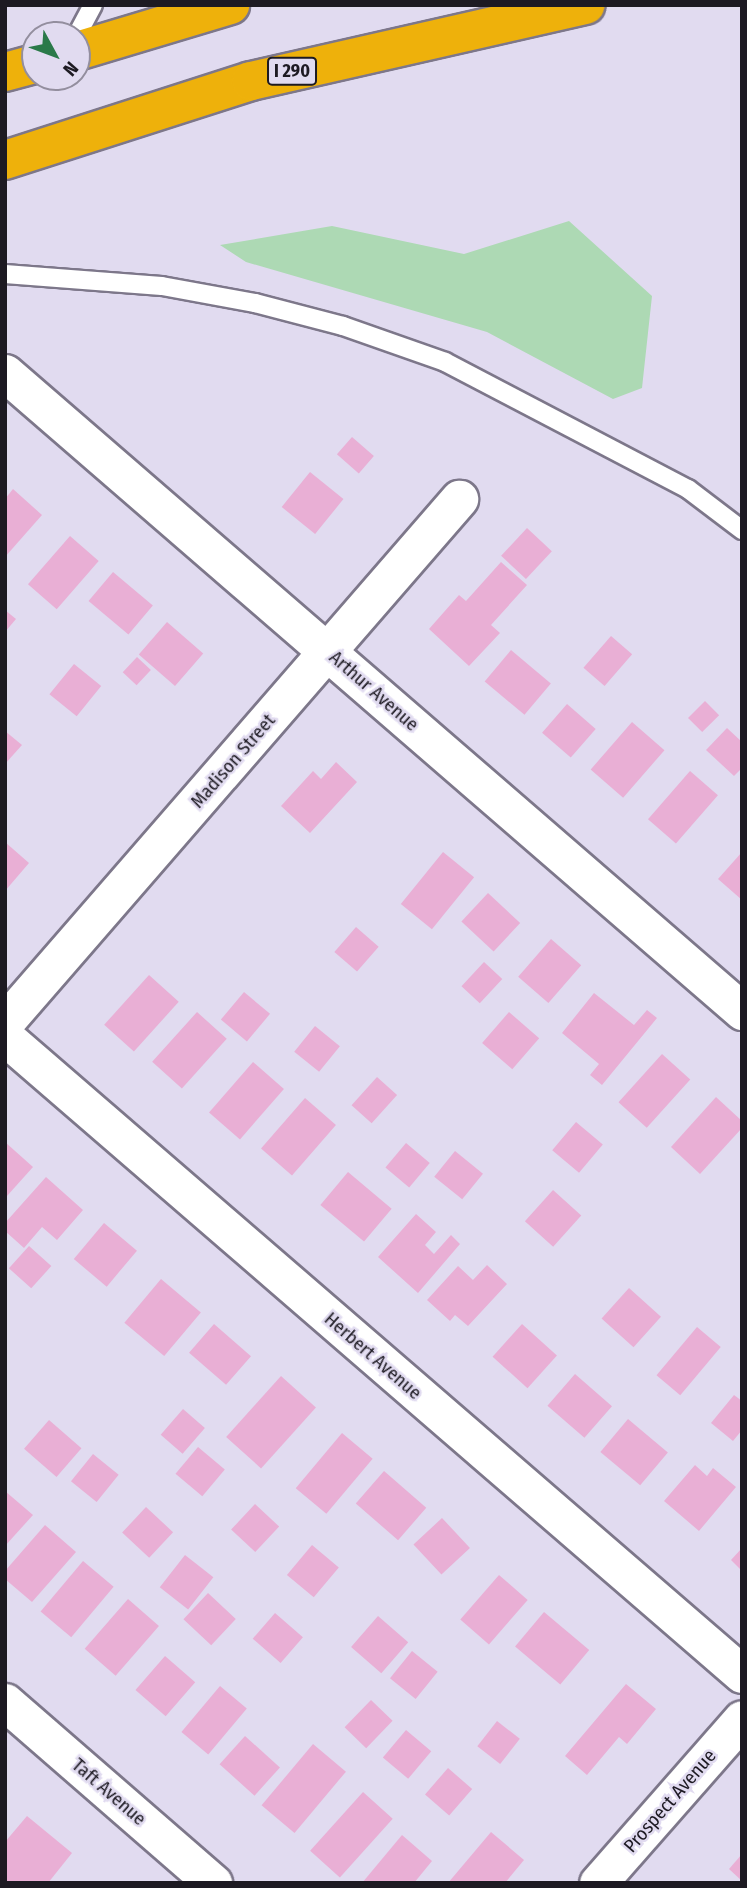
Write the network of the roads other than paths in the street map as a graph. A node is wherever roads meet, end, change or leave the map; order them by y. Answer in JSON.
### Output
{"nodes":[{"id":1,"x":93,"y":5,"type":"edge"},
{"id":2,"x":230,"y":5,"type":"edge"},
{"id":3,"x":584,"y":5,"type":"edge"},
{"id":4,"x":84,"y":21,"type":"edge"},
{"id":5,"x":91,"y":47,"type":"edge"},
{"id":6,"x":5,"y":159,"type":"edge"},
{"id":7,"x":5,"y":274,"type":"edge"},
{"id":8,"x":5,"y":373,"type":"edge"},
{"id":9,"x":459,"y":499,"type":"dead end"},
{"id":10,"x":742,"y":530,"type":"edge"},
{"id":11,"x":329,"y":652,"type":"junction"},
{"id":12,"x":742,"y":1011,"type":"edge"},
{"id":13,"x":5,"y":1022,"type":"edge"},
{"id":14,"x":5,"y":1037,"type":"edge"},
{"id":15,"x":742,"y":1674,"type":"edge"},
{"id":16,"x":5,"y":1702,"type":"edge"},
{"id":17,"x":742,"y":1718,"type":"edge"},
{"id":18,"x":213,"y":1883,"type":"edge"},
{"id":19,"x":598,"y":1883,"type":"edge"}],
"edges":[{"from":1,"to":4,"type":"lane"},
{"from":2,"to":5,"type":"highway"},
{"from":3,"to":6,"type":"highway","number":"I 290"},
{"from":7,"to":10,"type":"lane"},
{"from":8,"to":11,"type":"street","name":"Arthur Avenue"},
{"from":9,"to":11,"type":"street","name":"Madison Street"},
{"from":11,"to":12,"type":"street","name":"Arthur Avenue"},
{"from":11,"to":13,"type":"street","name":"Madison Street"},
{"from":14,"to":15,"type":"street","name":"Herbert Avenue"},
{"from":16,"to":18,"type":"street","name":"Taft Avenue"},
{"from":17,"to":19,"type":"street","name":"Prospect Avenue"}]}
